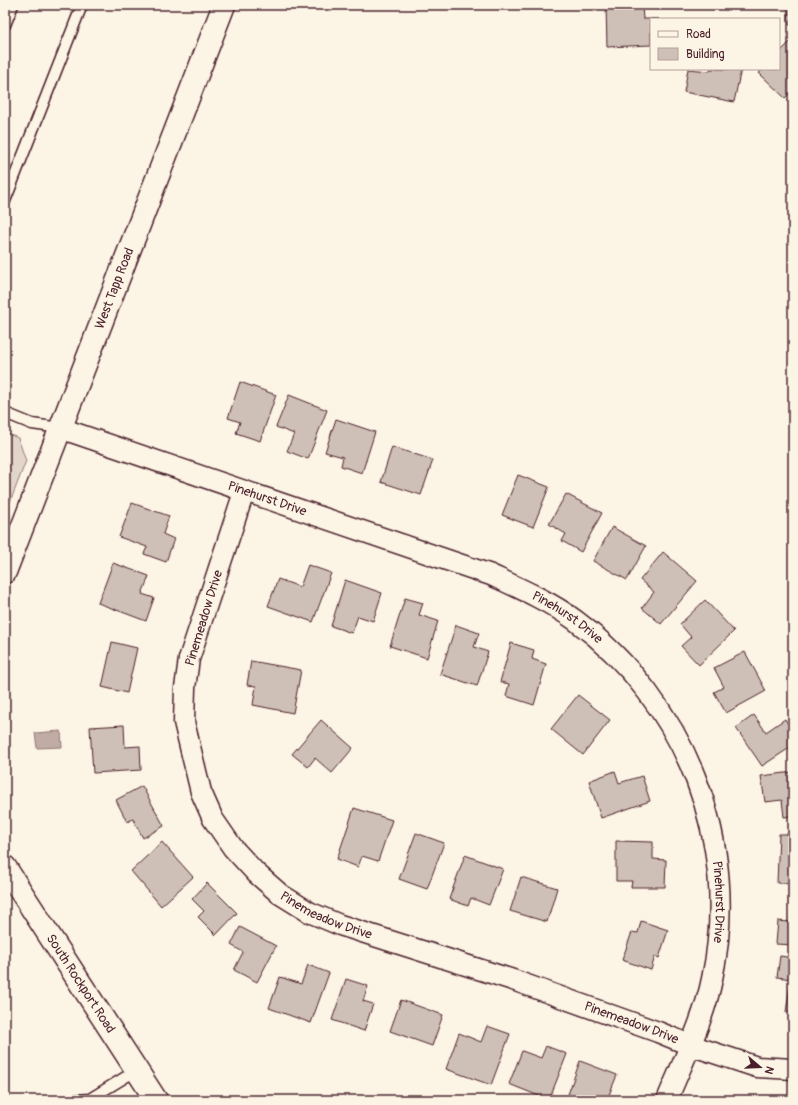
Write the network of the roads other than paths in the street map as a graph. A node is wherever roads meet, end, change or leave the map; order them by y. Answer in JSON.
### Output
{"nodes":[{"id":1,"x":13,"y":5,"type":"edge"},
{"id":2,"x":82,"y":5,"type":"edge"},
{"id":3,"x":224,"y":5,"type":"edge"},
{"id":4,"x":5,"y":25,"type":"edge"},
{"id":5,"x":5,"y":201,"type":"edge"},
{"id":6,"x":5,"y":413,"type":"edge"},
{"id":7,"x":60,"y":428,"type":"junction"},
{"id":8,"x":244,"y":492,"type":"junction"},
{"id":9,"x":5,"y":572,"type":"edge"},
{"id":10,"x":5,"y":867,"type":"edge"},
{"id":11,"x":690,"y":1045,"type":"junction"},
{"id":12,"x":793,"y":1069,"type":"edge"},
{"id":13,"x":137,"y":1070,"type":"junction"},
{"id":14,"x":89,"y":1099,"type":"edge"},
{"id":15,"x":76,"y":1100,"type":"edge"},
{"id":16,"x":156,"y":1100,"type":"edge"},
{"id":17,"x":667,"y":1100,"type":"edge"}],
"edges":[{"from":1,"to":4,"type":"lane"},
{"from":2,"to":5,"type":"lane"},
{"from":3,"to":7,"type":"main road","name":"West Tapp Road"},
{"from":6,"to":7,"type":"lane"},
{"from":7,"to":8,"type":"street","name":"Pinehurst Drive"},
{"from":7,"to":9,"type":"main road","name":"West Tapp Road"},
{"from":8,"to":11,"type":"street","name":"Pinehurst Drive"},
{"from":8,"to":11,"type":"street","name":"Pinemeadow Drive"},
{"from":10,"to":13,"type":"main road","name":"South Rockport Road"},
{"from":11,"to":12,"type":"street","name":"Pinemeadow Drive"},
{"from":11,"to":17,"type":"street","name":"Pinehurst Drive"},
{"from":13,"to":14,"type":"lane"},
{"from":13,"to":16,"type":"main road","name":"South Rockport Road"},
{"from":14,"to":15,"type":"lane"}]}
